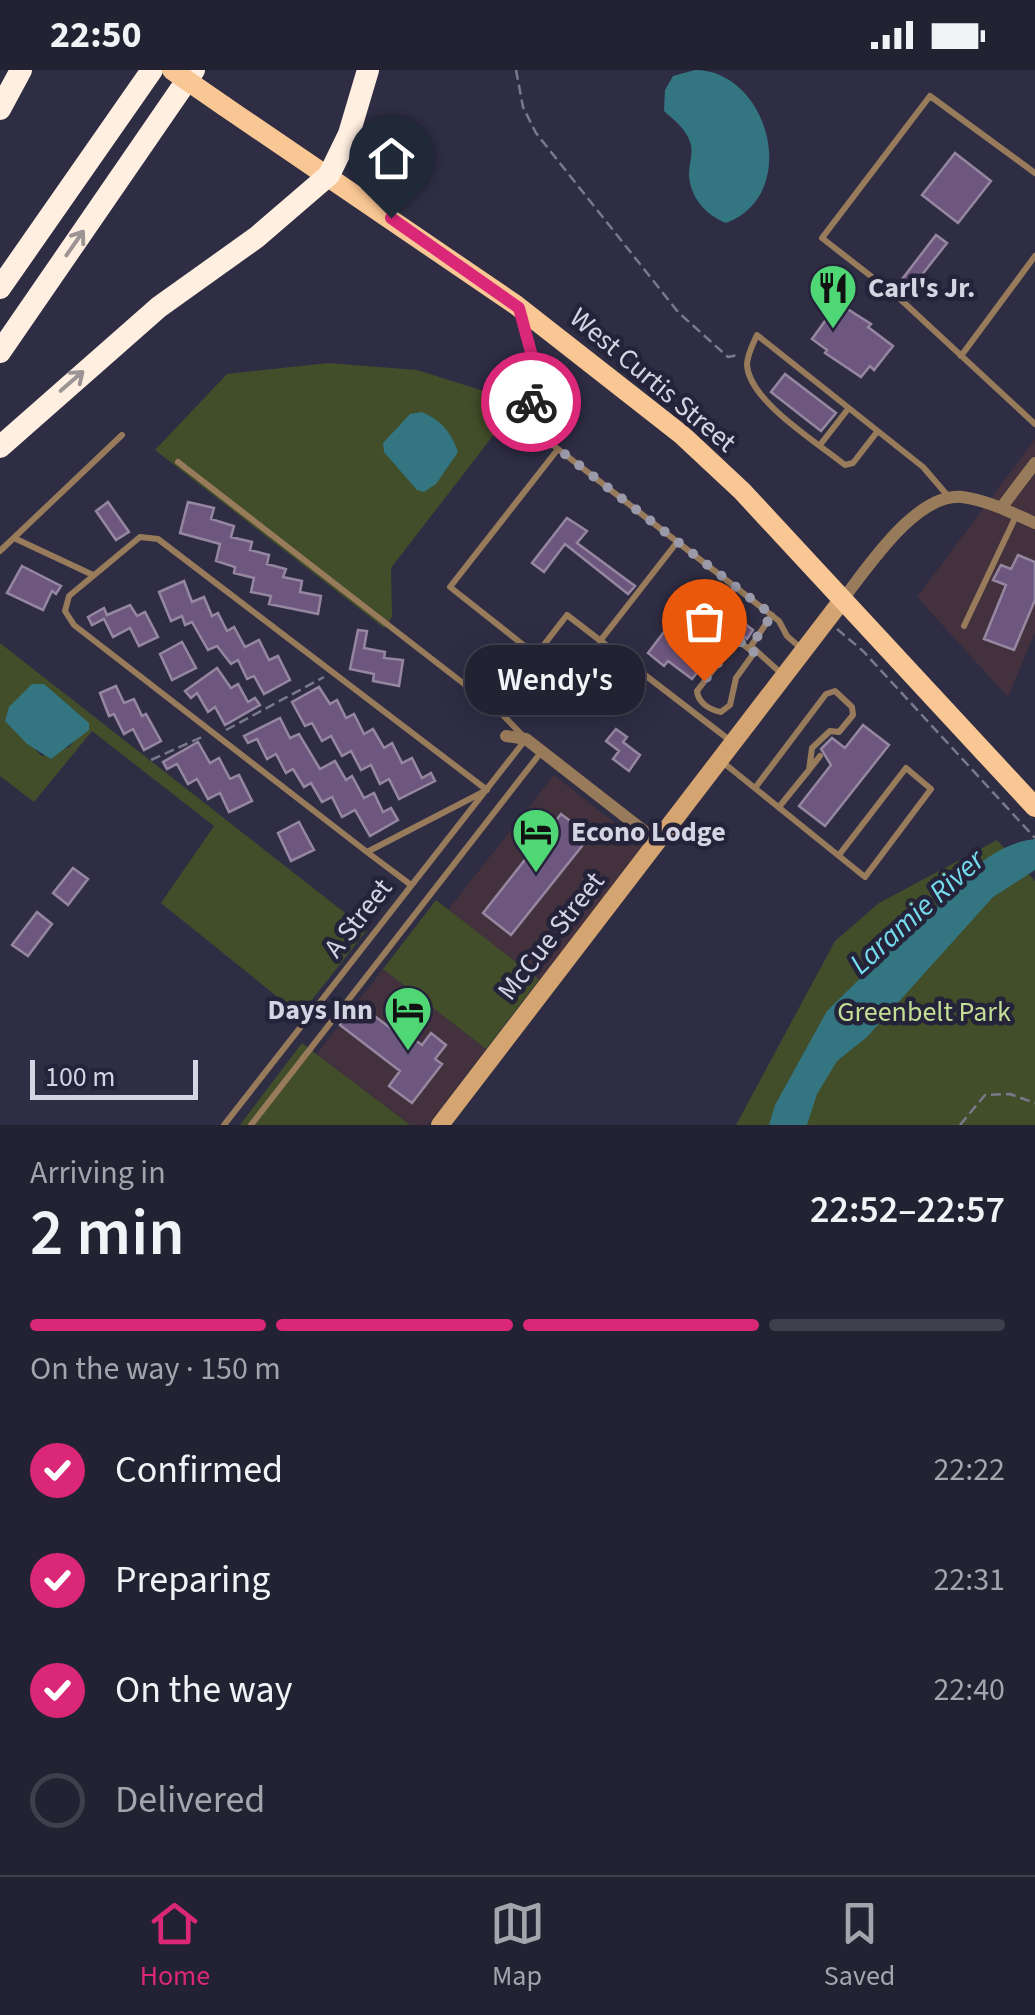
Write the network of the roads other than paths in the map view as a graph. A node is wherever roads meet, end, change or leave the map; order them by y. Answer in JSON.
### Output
{"nodes":[{"id":1,"x":21,"y":70,"type":"edge"},
{"id":2,"x":152,"y":70,"type":"edge"},
{"id":3,"x":172,"y":70,"type":"edge"},
{"id":4,"x":194,"y":70,"type":"edge"},
{"id":5,"x":368,"y":70,"type":"edge"},
{"id":6,"x":0,"y":109,"type":"edge"},
{"id":7,"x":1035,"y":173,"type":"edge"},
{"id":8,"x":329,"y":175,"type":"junction"},
{"id":9,"x":1035,"y":256,"type":"edge"},
{"id":10,"x":0,"y":288,"type":"edge"},
{"id":11,"x":519,"y":308,"type":"junction"},
{"id":12,"x":0,"y":352,"type":"edge"},
{"id":13,"x":960,"y":356,"type":"junction"},
{"id":14,"x":848,"y":409,"type":"junction"},
{"id":15,"x":1035,"y":424,"type":"edge"},
{"id":16,"x":876,"y":432,"type":"junction"},
{"id":17,"x":122,"y":435,"type":"dead end"},
{"id":18,"x":820,"y":445,"type":"junction"},
{"id":19,"x":0,"y":447,"type":"edge"},
{"id":20,"x":558,"y":449,"type":"junction"},
{"id":21,"x":178,"y":462,"type":"dead end"},
{"id":22,"x":1035,"y":463,"type":"edge"},
{"id":23,"x":949,"y":497,"type":"junction"},
{"id":24,"x":1000,"y":508,"type":"junction"},
{"id":25,"x":1017,"y":515,"type":"junction"},
{"id":26,"x":1035,"y":523,"type":"edge"},
{"id":27,"x":14,"y":538,"type":"junction"},
{"id":28,"x":678,"y":542,"type":"junction"},
{"id":29,"x":0,"y":551,"type":"edge"},
{"id":30,"x":93,"y":576,"type":"junction"},
{"id":31,"x":843,"y":599,"type":"junction"},
{"id":32,"x":692,"y":605,"type":"dead end"},
{"id":33,"x":772,"y":615,"type":"junction"},
{"id":34,"x":964,"y":626,"type":"dead end"},
{"id":35,"x":737,"y":639,"type":"junction"},
{"id":36,"x":600,"y":641,"type":"junction"},
{"id":37,"x":803,"y":650,"type":"junction"},
{"id":38,"x":754,"y":653,"type":"junction"},
{"id":39,"x":784,"y":676,"type":"junction"},
{"id":40,"x":839,"y":732,"type":"junction"},
{"id":41,"x":506,"y":736,"type":"dead end"},
{"id":42,"x":526,"y":739,"type":"junction"},
{"id":43,"x":834,"y":740,"type":"dead end"},
{"id":44,"x":732,"y":742,"type":"junction"},
{"id":45,"x":542,"y":751,"type":"junction"},
{"id":46,"x":820,"y":756,"type":"dead end"},
{"id":47,"x":720,"y":759,"type":"junction"},
{"id":48,"x":809,"y":770,"type":"junction"},
{"id":49,"x":755,"y":788,"type":"junction"},
{"id":50,"x":487,"y":790,"type":"junction"},
{"id":51,"x":779,"y":807,"type":"junction"},
{"id":52,"x":1029,"y":816,"type":"edge"},
{"id":53,"x":658,"y":842,"type":"junction"},
{"id":54,"x":367,"y":852,"type":"junction"},
{"id":55,"x":839,"y":856,"type":"junction"},
{"id":56,"x":412,"y":885,"type":"junction"},
{"id":57,"x":224,"y":1125,"type":"edge"},
{"id":58,"x":251,"y":1125,"type":"edge"},
{"id":59,"x":440,"y":1125,"type":"edge"}],
"edges":[{"from":1,"to":6,"type":"highway"},
{"from":2,"to":10,"type":"highway"},
{"from":3,"to":8,"type":"main road","name":"West Curtis Street","bridge":true},
{"from":12,"to":4,"type":"highway","one_way":true},
{"from":5,"to":8,"type":"highway"},
{"from":7,"to":13,"type":"lane"},
{"from":8,"to":11,"type":"main road","name":"West Curtis Street"},
{"from":19,"to":8,"type":"highway","one_way":true},
{"from":9,"to":13,"type":"lane"},
{"from":11,"to":20,"type":"lane"},
{"from":11,"to":31,"type":"main road","name":"West Curtis Street"},
{"from":13,"to":15,"type":"lane"},
{"from":14,"to":16,"type":"lane"},
{"from":14,"to":18,"type":"lane"},
{"from":14,"to":18,"type":"lane"},
{"from":16,"to":18,"type":"lane"},
{"from":16,"to":23,"type":"lane"},
{"from":17,"to":27,"type":"lane"},
{"from":20,"to":28,"type":"lane"},
{"from":20,"to":36,"type":"lane"},
{"from":21,"to":42,"type":"lane"},
{"from":22,"to":24,"type":"street"},
{"from":23,"to":24,"type":"street"},
{"from":23,"to":31,"type":"street","name":"McCue Street"},
{"from":24,"to":25,"type":"street"},
{"from":25,"to":26,"type":"street"},
{"from":25,"to":34,"type":"lane"},
{"from":27,"to":29,"type":"lane"},
{"from":27,"to":30,"type":"lane"},
{"from":28,"to":33,"type":"lane"},
{"from":28,"to":36,"type":"lane"},
{"from":30,"to":50,"type":"lane"},
{"from":30,"to":54,"type":"lane"},
{"from":31,"to":37,"type":"main road","name":"McCue Street"},
{"from":31,"to":52,"type":"main road","name":"West Curtis Street"},
{"from":32,"to":35,"type":"lane"},
{"from":33,"to":37,"type":"lane"},
{"from":33,"to":38,"type":"lane"},
{"from":35,"to":38,"type":"lane"},
{"from":35,"to":38,"type":"lane"},
{"from":36,"to":44,"type":"lane"},
{"from":37,"to":39,"type":"main road","name":"McCue Street"},
{"from":38,"to":39,"type":"lane"},
{"from":39,"to":44,"type":"main road","name":"McCue Street"},
{"from":40,"to":43,"type":"lane"},
{"from":40,"to":48,"type":"lane"},
{"from":40,"to":49,"type":"lane"},
{"from":41,"to":42,"type":"street"},
{"from":42,"to":45,"type":"street"},
{"from":42,"to":50,"type":"lane","name":"A Street"},
{"from":44,"to":47,"type":"main road","name":"McCue Street"},
{"from":45,"to":53,"type":"street"},
{"from":45,"to":58,"type":"lane"},
{"from":46,"to":48,"type":"lane"},
{"from":47,"to":49,"type":"lane"},
{"from":47,"to":53,"type":"main road","name":"McCue Street"},
{"from":48,"to":51,"type":"lane"},
{"from":49,"to":51,"type":"lane"},
{"from":50,"to":54,"type":"lane"},
{"from":50,"to":56,"type":"lane","name":"A Street"},
{"from":51,"to":55,"type":"lane"},
{"from":53,"to":59,"type":"main road","name":"McCue Street"},
{"from":54,"to":56,"type":"lane"},
{"from":55,"to":55,"type":"lane"},
{"from":56,"to":57,"type":"lane","name":"A Street"}]}
